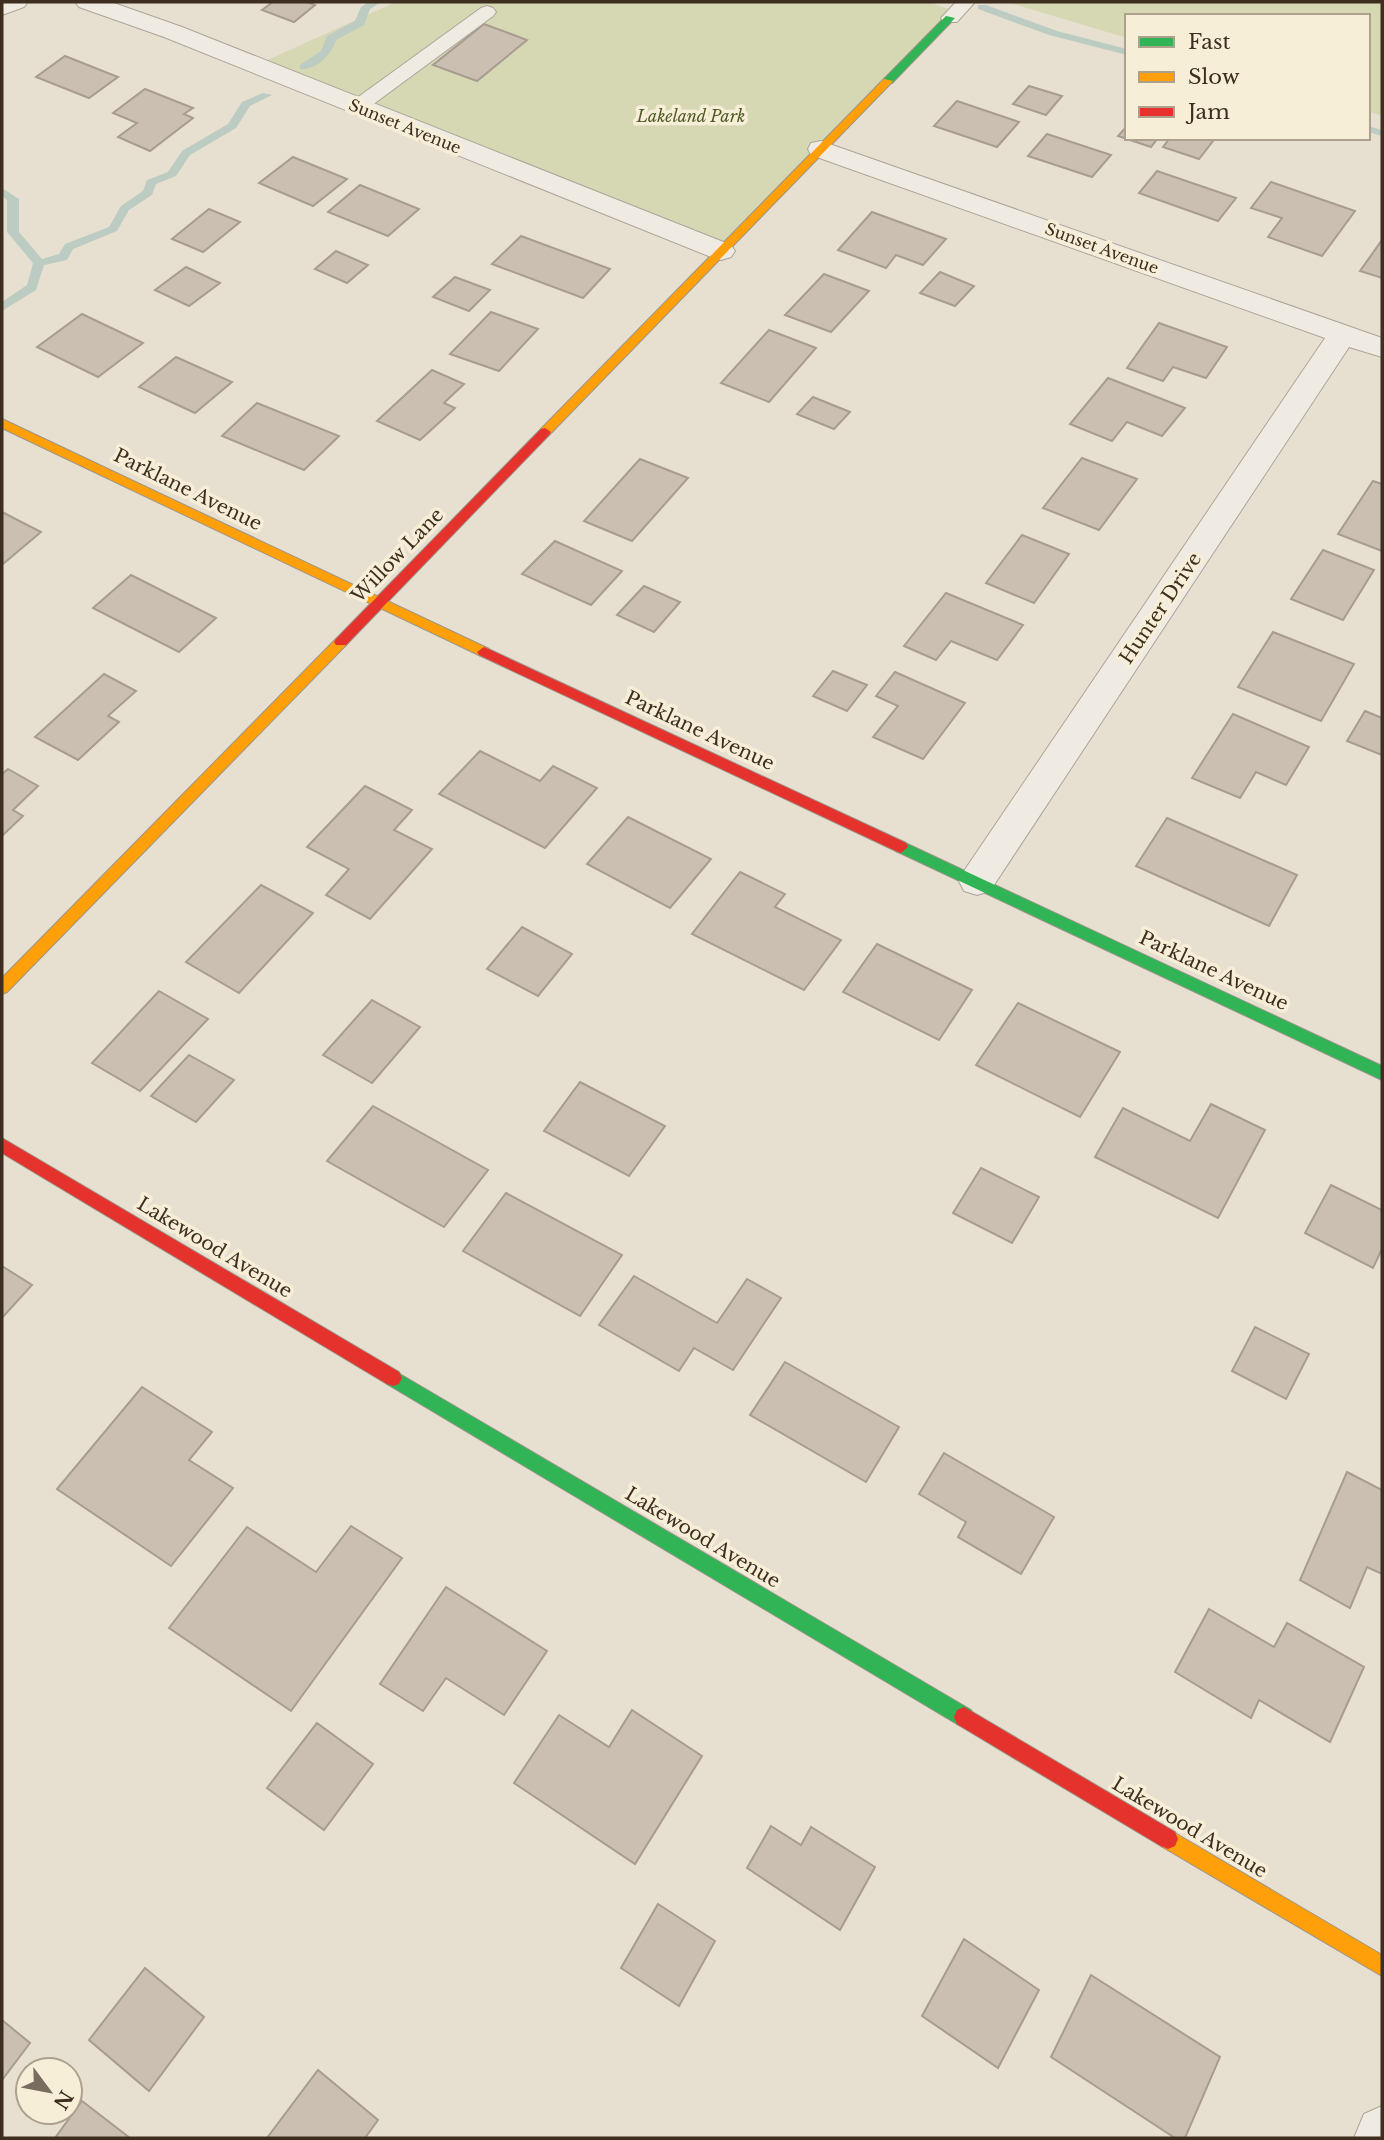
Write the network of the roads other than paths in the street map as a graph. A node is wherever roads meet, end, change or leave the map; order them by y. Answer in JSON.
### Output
{"nodes":[{"id":1,"x":15,"y":2,"type":"edge"},
{"id":2,"x":89,"y":2,"type":"edge"},
{"id":3,"x":2,"y":7,"type":"edge"},
{"id":4,"x":958,"y":10,"type":"edge"},
{"id":5,"x":486,"y":12,"type":"dead end"},
{"id":6,"x":357,"y":107,"type":"junction"},
{"id":7,"x":821,"y":149,"type":"junction"},
{"id":8,"x":721,"y":251,"type":"junction"},
{"id":9,"x":1343,"y":334,"type":"junction"},
{"id":10,"x":1382,"y":348,"type":"edge"},
{"id":11,"x":2,"y":422,"type":"edge"},
{"id":12,"x":378,"y":604,"type":"junction"},
{"id":13,"x":977,"y":881,"type":"junction"},
{"id":14,"x":2,"y":988,"type":"edge"},
{"id":15,"x":1382,"y":1073,"type":"edge"},
{"id":16,"x":2,"y":1145,"type":"edge"},
{"id":17,"x":1382,"y":1966,"type":"edge"},
{"id":18,"x":1382,"y":2132,"type":"edge"},
{"id":19,"x":1380,"y":2138,"type":"edge"}],
"edges":[{"from":1,"to":3,"type":"street"},
{"from":2,"to":6,"type":"street","name":"Sunset Avenue"},
{"from":4,"to":7,"type":"street","name":"Willow Lane"},
{"from":5,"to":6,"type":"lane"},
{"from":6,"to":8,"type":"street","name":"Sunset Avenue"},
{"from":7,"to":8,"type":"street","name":"Willow Lane"},
{"from":7,"to":9,"type":"street","name":"Sunset Avenue"},
{"from":8,"to":12,"type":"street","name":"Willow Lane"},
{"from":9,"to":10,"type":"street","name":"Sunset Avenue"},
{"from":9,"to":13,"type":"street","name":"Hunter Drive"},
{"from":11,"to":12,"type":"street","name":"Parklane Avenue"},
{"from":12,"to":13,"type":"street","name":"Parklane Avenue"},
{"from":12,"to":14,"type":"street","name":"Willow Lane"},
{"from":13,"to":15,"type":"street","name":"Parklane Avenue"},
{"from":16,"to":17,"type":"street","name":"Lakewood Avenue"},
{"from":18,"to":19,"type":"street"}]}
